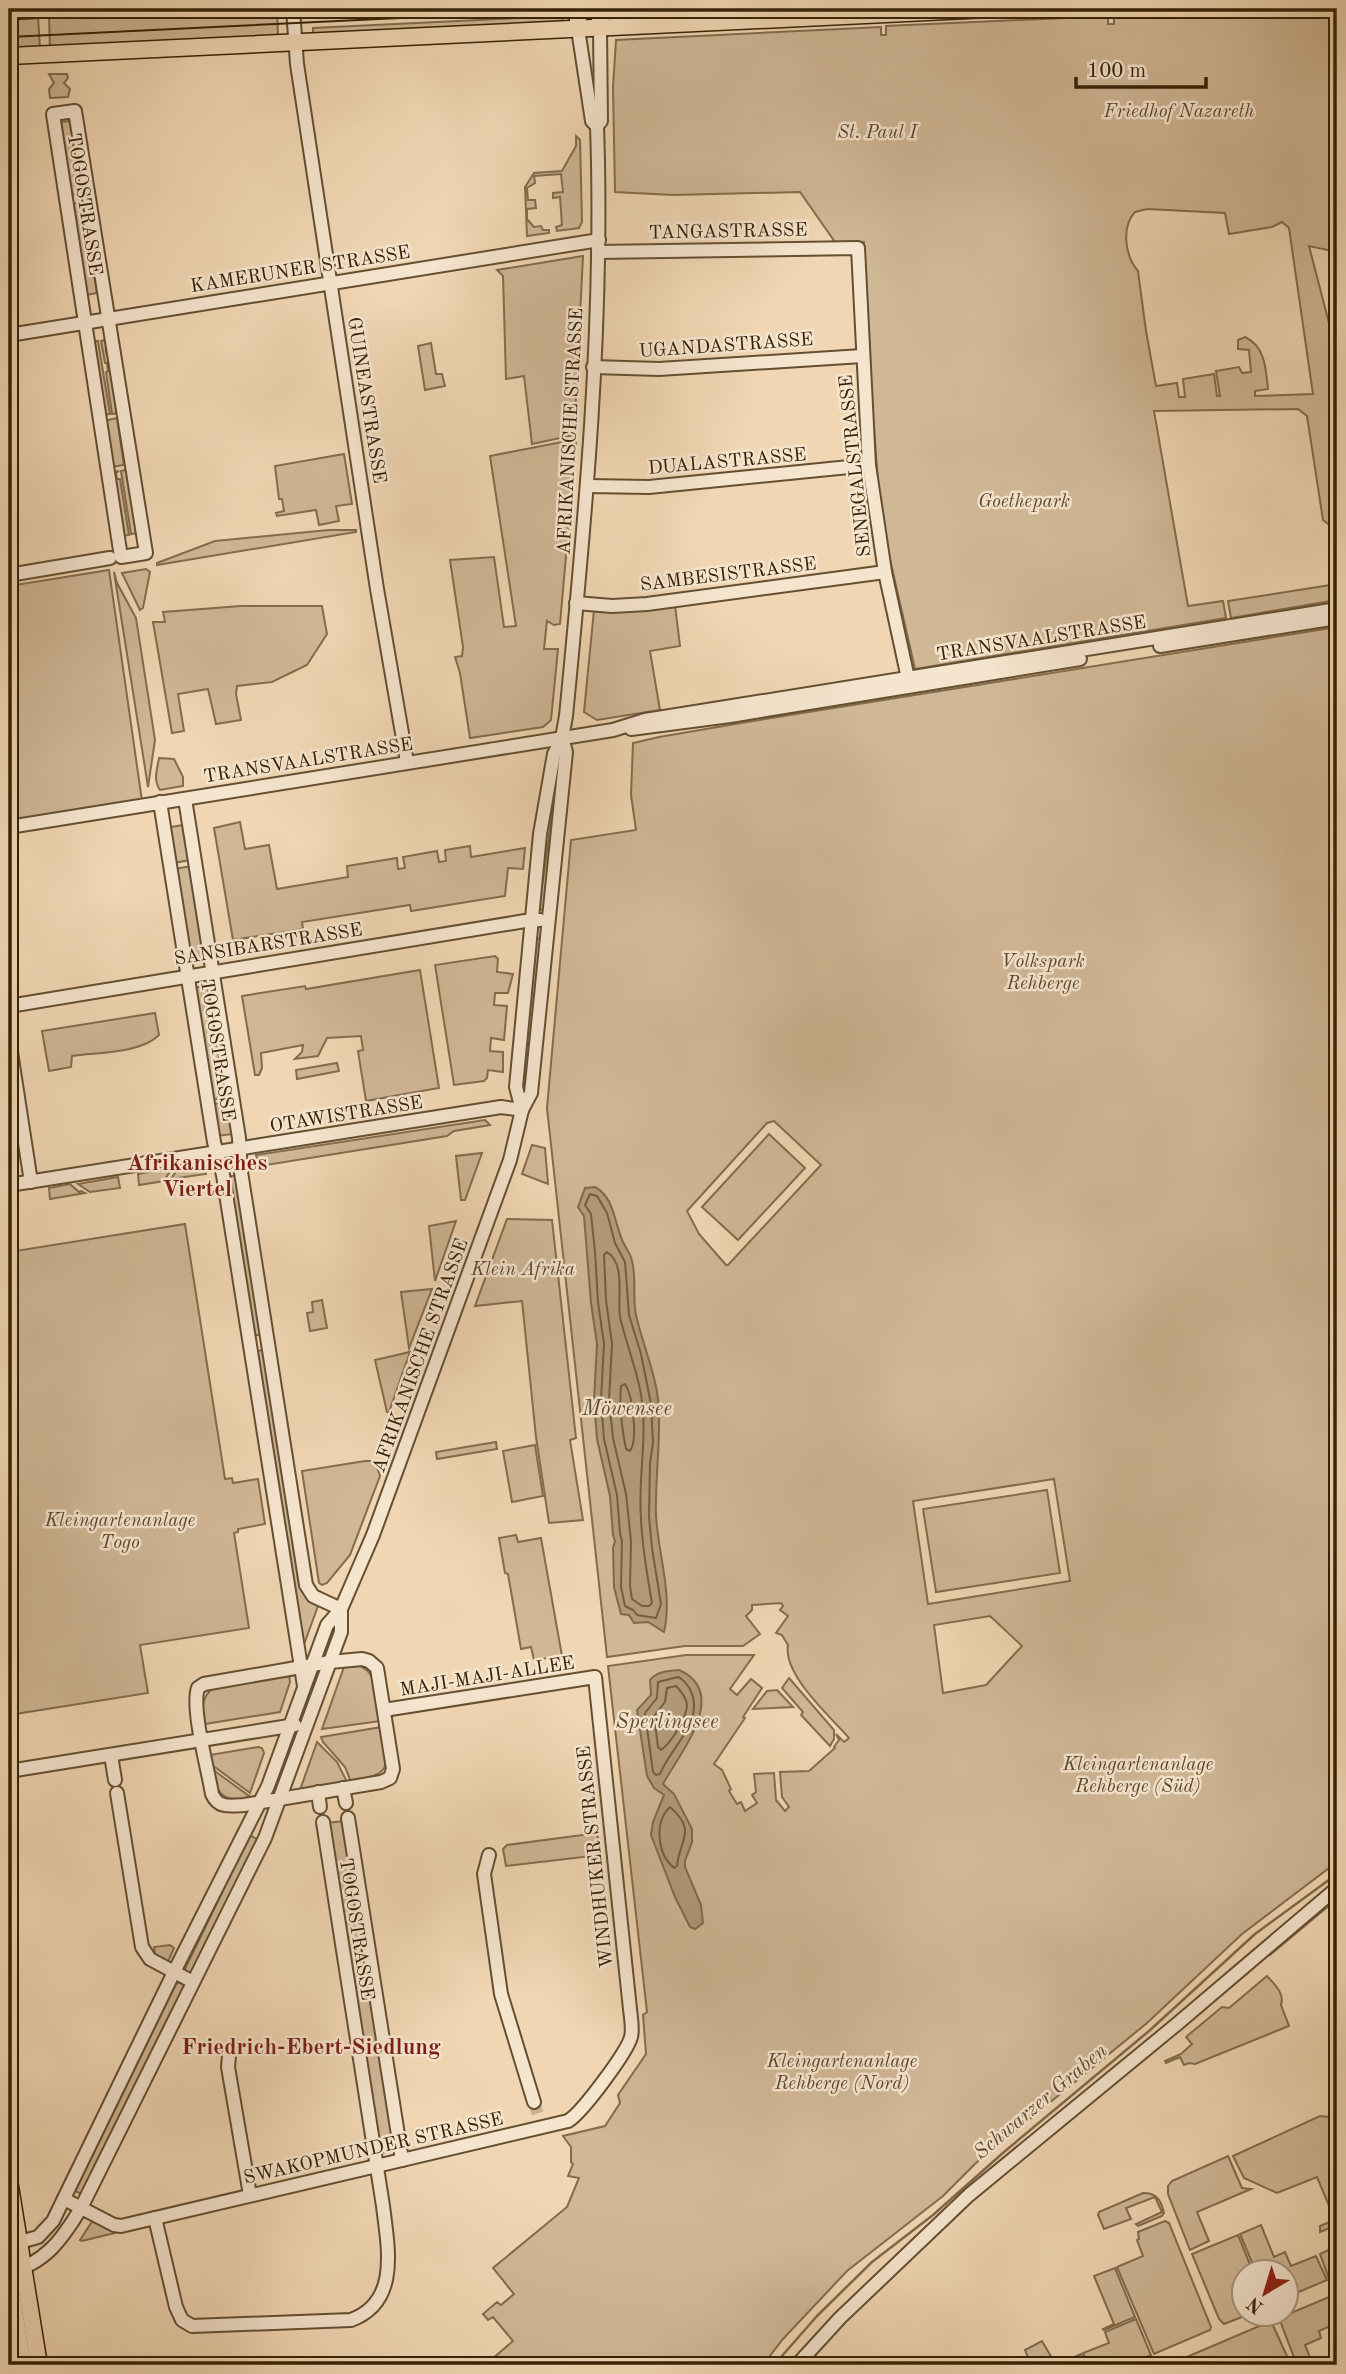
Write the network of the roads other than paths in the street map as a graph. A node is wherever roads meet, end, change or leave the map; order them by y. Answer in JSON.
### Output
{"nodes":[{"id":1,"x":31,"y":9,"type":"edge"},
{"id":2,"x":49,"y":9,"type":"edge"},
{"id":3,"x":293,"y":9,"type":"edge"},
{"id":4,"x":578,"y":9,"type":"edge"},
{"id":5,"x":600,"y":9,"type":"edge"},
{"id":6,"x":989,"y":9,"type":"edge"},
{"id":7,"x":9,"y":11,"type":"edge"},
{"id":8,"x":600,"y":28,"type":"junction"},
{"id":9,"x":578,"y":29,"type":"junction"},
{"id":10,"x":295,"y":43,"type":"junction"},
{"id":11,"x":9,"y":56,"type":"edge"},
{"id":12,"x":587,"y":78,"type":"junction"},
{"id":13,"x":601,"y":78,"type":"junction"},
{"id":14,"x":597,"y":126,"type":"junction"},
{"id":15,"x":598,"y":246,"type":"junction"},
{"id":16,"x":858,"y":248,"type":"joint"},
{"id":17,"x":331,"y":282,"type":"junction"},
{"id":18,"x":109,"y":320,"type":"junction"},
{"id":19,"x":85,"y":323,"type":"junction"},
{"id":20,"x":9,"y":335,"type":"edge"},
{"id":21,"x":862,"y":356,"type":"junction"},
{"id":22,"x":593,"y":368,"type":"junction"},
{"id":23,"x":869,"y":466,"type":"junction"},
{"id":24,"x":588,"y":486,"type":"junction"},
{"id":25,"x":115,"y":557,"type":"junction"},
{"id":26,"x":885,"y":572,"type":"junction"},
{"id":27,"x":9,"y":575,"type":"edge"},
{"id":28,"x":576,"y":603,"type":"junction"},
{"id":29,"x":1337,"y":609,"type":"edge"},
{"id":30,"x":1337,"y":618,"type":"edge"},
{"id":31,"x":1181,"y":639,"type":"junction"},
{"id":32,"x":909,"y":682,"type":"junction"},
{"id":33,"x":562,"y":738,"type":"junction"},
{"id":34,"x":407,"y":762,"type":"junction"},
{"id":35,"x":185,"y":799,"type":"junction"},
{"id":36,"x":160,"y":802,"type":"junction"},
{"id":37,"x":9,"y":827,"type":"edge"},
{"id":38,"x":533,"y":920,"type":"junction"},
{"id":39,"x":548,"y":921,"type":"junction"},
{"id":40,"x":213,"y":972,"type":"junction"},
{"id":41,"x":187,"y":976,"type":"junction"},
{"id":42,"x":9,"y":1006,"type":"edge"},
{"id":43,"x":9,"y":1039,"type":"edge"},
{"id":44,"x":522,"y":1111,"type":"junction"},
{"id":45,"x":240,"y":1149,"type":"junction"},
{"id":46,"x":216,"y":1153,"type":"junction"},
{"id":47,"x":31,"y":1182,"type":"junction"},
{"id":48,"x":9,"y":1185,"type":"edge"},
{"id":49,"x":268,"y":1342,"type":"junction"},
{"id":50,"x":249,"y":1345,"type":"junction"},
{"id":51,"x":341,"y":1608,"type":"junction"},
{"id":52,"x":330,"y":1662,"type":"junction"},
{"id":53,"x":306,"y":1667,"type":"junction"},
{"id":54,"x":595,"y":1677,"type":"joint"},
{"id":55,"x":384,"y":1710,"type":"junction"},
{"id":56,"x":308,"y":1723,"type":"junction"},
{"id":57,"x":290,"y":1726,"type":"junction"},
{"id":58,"x":203,"y":1740,"type":"junction"},
{"id":59,"x":111,"y":1755,"type":"junction"},
{"id":60,"x":9,"y":1771,"type":"edge"},
{"id":61,"x":343,"y":1788,"type":"junction"},
{"id":62,"x":318,"y":1792,"type":"junction"},
{"id":63,"x":281,"y":1798,"type":"junction"},
{"id":64,"x":260,"y":1802,"type":"junction"},
{"id":65,"x":346,"y":1803,"type":"dead end"},
{"id":66,"x":320,"y":1807,"type":"dead end"},
{"id":67,"x":348,"y":1818,"type":"dead end"},
{"id":68,"x":323,"y":1822,"type":"dead end"},
{"id":69,"x":246,"y":1829,"type":"junction"},
{"id":70,"x":265,"y":1838,"type":"junction"},
{"id":71,"x":489,"y":1855,"type":"dead end"},
{"id":72,"x":1337,"y":1888,"type":"edge"},
{"id":73,"x":174,"y":1972,"type":"junction"},
{"id":74,"x":193,"y":1982,"type":"junction"},
{"id":75,"x":632,"y":2032,"type":"joint"},
{"id":76,"x":229,"y":2056,"type":"dead end"},
{"id":77,"x":534,"y":2102,"type":"tunnel mouth"},
{"id":78,"x":402,"y":2160,"type":"junction"},
{"id":79,"x":376,"y":2166,"type":"junction"},
{"id":80,"x":9,"y":2180,"type":"edge"},
{"id":81,"x":250,"y":2195,"type":"junction"},
{"id":82,"x":64,"y":2199,"type":"junction"},
{"id":83,"x":81,"y":2208,"type":"junction"},
{"id":84,"x":155,"y":2218,"type":"junction"},
{"id":85,"x":14,"y":2244,"type":"edge"},
{"id":86,"x":16,"y":2270,"type":"edge"},
{"id":87,"x":9,"y":2279,"type":"edge"},
{"id":88,"x":23,"y":2365,"type":"edge"},
{"id":89,"x":39,"y":2365,"type":"edge"},
{"id":90,"x":797,"y":2365,"type":"edge"}],
"edges":[{"from":1,"to":2,"type":"main road"},
{"from":1,"to":7,"type":"main road"},
{"from":3,"to":10,"type":"street","name":"GUINEASTRASSE"},
{"from":4,"to":9,"type":"main road"},
{"from":5,"to":8,"type":"main road"},
{"from":6,"to":8,"type":"main road"},
{"from":8,"to":9,"type":"main road"},
{"from":8,"to":13,"type":"street","name":"AFRIKANISCHE STRASSE"},
{"from":9,"to":10,"type":"main road"},
{"from":9,"to":12,"type":"street","name":"AFRIKANISCHE STRASSE"},
{"from":10,"to":11,"type":"main road"},
{"from":10,"to":17,"type":"street","name":"GUINEASTRASSE"},
{"from":12,"to":13,"type":"street"},
{"from":12,"to":14,"type":"street","name":"AFRIKANISCHE STRASSE"},
{"from":13,"to":14,"type":"street","name":"AFRIKANISCHE STRASSE"},
{"from":14,"to":15,"type":"street","name":"AFRIKANISCHE STRASSE"},
{"from":15,"to":16,"type":"street","name":"TANGASTRASSE"},
{"from":15,"to":17,"type":"street","name":"KAMERUNER STRASSE"},
{"from":15,"to":22,"type":"street","name":"AFRIKANISCHE STRASSE"},
{"from":16,"to":21,"type":"street","name":"SENEGALSTRASSE"},
{"from":17,"to":18,"type":"street","name":"KAMERUNER STRASSE"},
{"from":17,"to":34,"type":"street","name":"GUINEASTRASSE"},
{"from":18,"to":19,"type":"street","name":"KAMERUNER STRASSE"},
{"from":18,"to":19,"type":"street","name":"TOGOSTRASSE"},
{"from":18,"to":25,"type":"street","name":"TOGOSTRASSE"},
{"from":19,"to":20,"type":"street","name":"KAMERUNER STRASSE"},
{"from":19,"to":25,"type":"street","name":"TOGOSTRASSE"},
{"from":21,"to":22,"type":"street","name":"UGANDASTRASSE"},
{"from":21,"to":23,"type":"street","name":"SENEGALSTRASSE"},
{"from":22,"to":24,"type":"street","name":"AFRIKANISCHE STRASSE"},
{"from":23,"to":24,"type":"street","name":"DUALASTRASSE"},
{"from":23,"to":26,"type":"street","name":"SENEGALSTRASSE"},
{"from":24,"to":28,"type":"street","name":"AFRIKANISCHE STRASSE"},
{"from":25,"to":27,"type":"street"},
{"from":26,"to":28,"type":"street","name":"SAMBESISTRASSE"},
{"from":26,"to":32,"type":"street","name":"SENEGALSTRASSE"},
{"from":28,"to":33,"type":"street","name":"AFRIKANISCHE STRASSE"},
{"from":29,"to":31,"type":"street","name":"TRANSVAALSTRASSE"},
{"from":30,"to":31,"type":"street","name":"TRANSVAALSTRASSE"},
{"from":31,"to":32,"type":"street","name":"TRANSVAALSTRASSE"},
{"from":32,"to":33,"type":"street","name":"TRANSVAALSTRASSE"},
{"from":33,"to":34,"type":"street","name":"TRANSVAALSTRASSE"},
{"from":33,"to":38,"type":"street","name":"AFRIKANISCHE STRASSE"},
{"from":33,"to":39,"type":"street","name":"AFRIKANISCHE STRASSE"},
{"from":34,"to":35,"type":"street","name":"TRANSVAALSTRASSE"},
{"from":35,"to":36,"type":"street","name":"TRANSVAALSTRASSE"},
{"from":35,"to":40,"type":"street","name":"TOGOSTRASSE"},
{"from":36,"to":37,"type":"street","name":"TRANSVAALSTRASSE"},
{"from":36,"to":41,"type":"street","name":"TOGOSTRASSE"},
{"from":38,"to":39,"type":"street","name":"SANSIBARSTRASSE"},
{"from":38,"to":40,"type":"street","name":"SANSIBARSTRASSE"},
{"from":38,"to":44,"type":"street","name":"AFRIKANISCHE STRASSE"},
{"from":39,"to":44,"type":"street","name":"AFRIKANISCHE STRASSE"},
{"from":40,"to":41,"type":"street","name":"SANSIBARSTRASSE"},
{"from":40,"to":45,"type":"street","name":"TOGOSTRASSE"},
{"from":41,"to":42,"type":"street","name":"SANSIBARSTRASSE"},
{"from":41,"to":46,"type":"street","name":"TOGOSTRASSE"},
{"from":43,"to":47,"type":"street"},
{"from":44,"to":45,"type":"street","name":"OTAWISTRASSE"},
{"from":44,"to":51,"type":"street","name":"AFRIKANISCHE STRASSE"},
{"from":45,"to":46,"type":"street","name":"OTAWISTRASSE"},
{"from":45,"to":49,"type":"street","name":"TOGOSTRASSE"},
{"from":46,"to":47,"type":"street","name":"OTAWISTRASSE"},
{"from":46,"to":50,"type":"street","name":"TOGOSTRASSE"},
{"from":47,"to":48,"type":"street","name":"OTAWISTRASSE"},
{"from":49,"to":50,"type":"street"},
{"from":49,"to":51,"type":"street","name":"TOGOSTRASSE"},
{"from":50,"to":53,"type":"street","name":"TOGOSTRASSE"},
{"from":51,"to":52,"type":"street","name":"AFRIKANISCHE STRASSE"},
{"from":51,"to":53,"type":"street","name":"AFRIKANISCHE STRASSE"},
{"from":52,"to":53,"type":"street"},
{"from":52,"to":55,"type":"street"},
{"from":52,"to":56,"type":"street","name":"AFRIKANISCHE STRASSE"},
{"from":53,"to":57,"type":"street","name":"AFRIKANISCHE STRASSE"},
{"from":53,"to":58,"type":"street"},
{"from":54,"to":55,"type":"street","name":"MAJI-MAJI-ALLEE"},
{"from":54,"to":75,"type":"street","name":"WINDHUKER STRASSE"},
{"from":55,"to":61,"type":"street"},
{"from":56,"to":57,"type":"street"},
{"from":56,"to":63,"type":"street","name":"AFRIKANISCHE STRASSE"},
{"from":57,"to":58,"type":"street"},
{"from":57,"to":64,"type":"street","name":"AFRIKANISCHE STRASSE"},
{"from":58,"to":59,"type":"street"},
{"from":58,"to":64,"type":"street"},
{"from":59,"to":60,"type":"street"},
{"from":59,"to":73,"type":"street"},
{"from":61,"to":62,"type":"street"},
{"from":61,"to":65,"type":"street"},
{"from":62,"to":63,"type":"street"},
{"from":62,"to":66,"type":"street"},
{"from":63,"to":64,"type":"street"},
{"from":63,"to":70,"type":"street","name":"AFRIKANISCHE STRASSE"},
{"from":64,"to":69,"type":"street","name":"AFRIKANISCHE STRASSE"},
{"from":67,"to":78,"type":"street","name":"TOGOSTRASSE"},
{"from":68,"to":79,"type":"street","name":"TOGOSTRASSE"},
{"from":69,"to":70,"type":"street"},
{"from":69,"to":73,"type":"street","name":"AFRIKANISCHE STRASSE"},
{"from":70,"to":74,"type":"street","name":"AFRIKANISCHE STRASSE"},
{"from":71,"to":77,"type":"street"},
{"from":72,"to":90,"type":"street"},
{"from":73,"to":74,"type":"street"},
{"from":73,"to":82,"type":"street","name":"AFRIKANISCHE STRASSE"},
{"from":74,"to":83,"type":"street","name":"AFRIKANISCHE STRASSE"},
{"from":75,"to":78,"type":"street","name":"SWAKOPMUNDER STRASSE"},
{"from":76,"to":81,"type":"street"},
{"from":78,"to":79,"type":"street","name":"SWAKOPMUNDER STRASSE"},
{"from":79,"to":81,"type":"street","name":"SWAKOPMUNDER STRASSE"},
{"from":79,"to":84,"type":"street","name":"TOGOSTRASSE"},
{"from":80,"to":85,"type":"main road"},
{"from":81,"to":84,"type":"street","name":"SWAKOPMUNDER STRASSE"},
{"from":82,"to":83,"type":"street"},
{"from":82,"to":85,"type":"street","name":"AFRIKANISCHE STRASSE"},
{"from":83,"to":84,"type":"street","name":"SWAKOPMUNDER STRASSE"},
{"from":83,"to":86,"type":"street","name":"AFRIKANISCHE STRASSE"},
{"from":85,"to":86,"type":"main road"},
{"from":86,"to":89,"type":"main road"},
{"from":87,"to":88,"type":"main road"}]}
